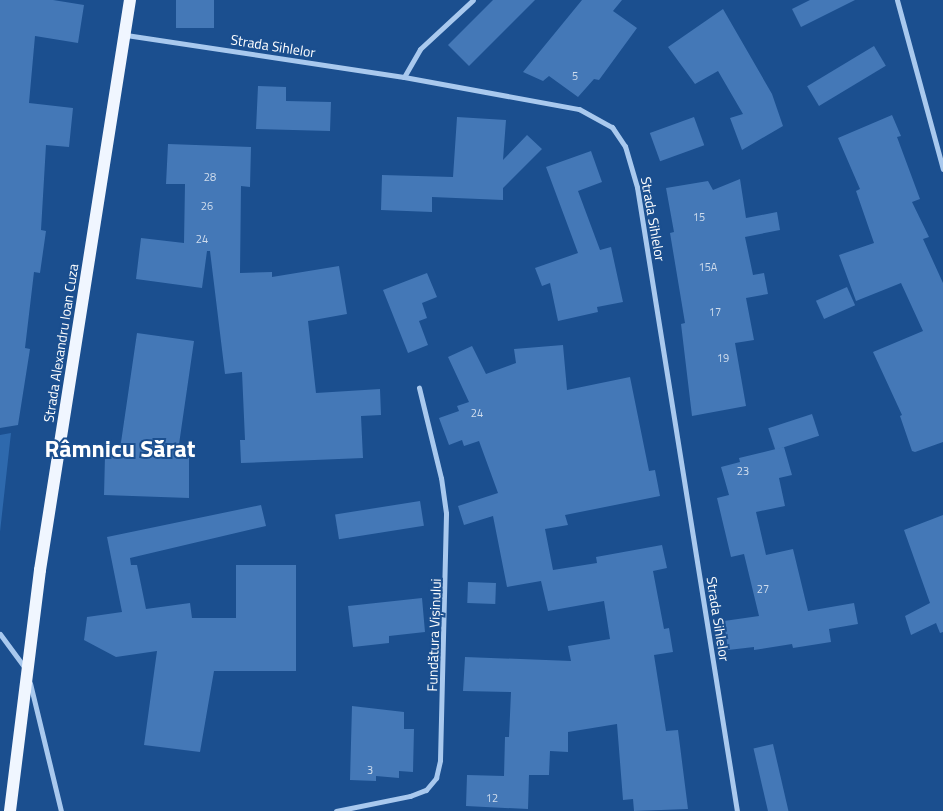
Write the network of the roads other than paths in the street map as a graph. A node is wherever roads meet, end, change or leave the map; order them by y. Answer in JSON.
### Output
{"nodes":[{"id":1,"x":130,"y":0,"type":"edge"},
{"id":2,"x":473,"y":0,"type":"edge"},
{"id":3,"x":896,"y":0,"type":"edge"},
{"id":4,"x":125,"y":35,"type":"junction"},
{"id":5,"x":404,"y":76,"type":"junction"},
{"id":6,"x":943,"y":169,"type":"edge"},
{"id":7,"x":419,"y":388,"type":"dead end"},
{"id":8,"x":0,"y":634,"type":"edge"},
{"id":9,"x":27,"y":671,"type":"junction"},
{"id":10,"x":10,"y":811,"type":"edge"},
{"id":11,"x":61,"y":811,"type":"edge"},
{"id":12,"x":336,"y":811,"type":"edge"},
{"id":13,"x":737,"y":811,"type":"edge"}],
"edges":[{"from":1,"to":4,"type":"main road","name":"Strada Alexandru Ioan Cuza"},
{"from":2,"to":5,"type":"street"},
{"from":3,"to":6,"type":"street"},
{"from":4,"to":5,"type":"street","name":"Strada Sihlelor"},
{"from":4,"to":9,"type":"main road","name":"Strada Alexandru Ioan Cuza"},
{"from":5,"to":13,"type":"street","name":"Strada Sihlelor"},
{"from":7,"to":12,"type":"street","name":"Fundătura Vișinului"},
{"from":8,"to":9,"type":"street"},
{"from":9,"to":10,"type":"main road","name":"Strada Alexandru Ioan Cuza"},
{"from":9,"to":11,"type":"street"}]}
